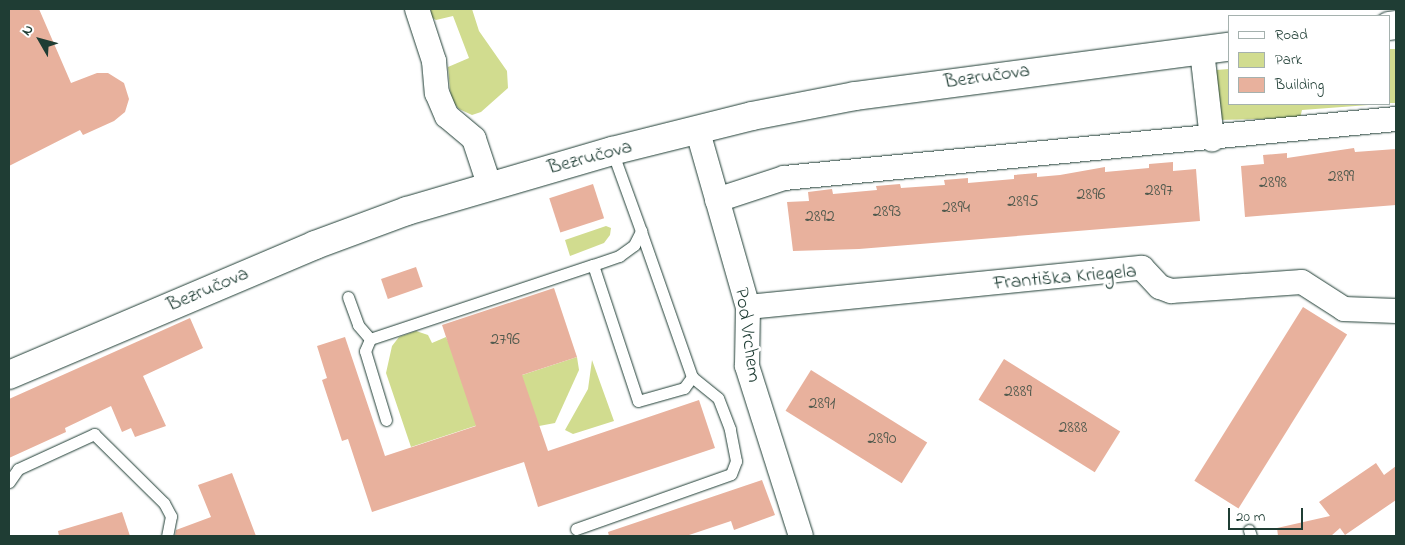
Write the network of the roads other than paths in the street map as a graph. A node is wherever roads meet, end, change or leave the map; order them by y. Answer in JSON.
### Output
{"nodes":[{"id":1,"x":417,"y":9,"type":"edge"},
{"id":2,"x":1228,"y":47,"type":"edge"},
{"id":3,"x":1202,"y":50,"type":"junction"},
{"id":4,"x":1396,"y":119,"type":"edge"},
{"id":5,"x":698,"y":132,"type":"junction"},
{"id":6,"x":1212,"y":139,"type":"junction"},
{"id":7,"x":612,"y":151,"type":"junction"},
{"id":8,"x":490,"y":186,"type":"junction"},
{"id":9,"x":717,"y":200,"type":"junction"},
{"id":10,"x":642,"y":231,"type":"junction"},
{"id":11,"x":593,"y":266,"type":"junction"},
{"id":12,"x":348,"y":297,"type":"dead end"},
{"id":13,"x":748,"y":307,"type":"junction"},
{"id":14,"x":1396,"y":311,"type":"edge"},
{"id":15,"x":370,"y":339,"type":"junction"},
{"id":16,"x":9,"y":375,"type":"edge"},
{"id":17,"x":692,"y":377,"type":"junction"},
{"id":18,"x":386,"y":420,"type":"dead end"},
{"id":19,"x":9,"y":482,"type":"edge"},
{"id":20,"x":576,"y":529,"type":"dead end"},
{"id":21,"x":167,"y":536,"type":"edge"},
{"id":22,"x":801,"y":536,"type":"edge"}],
"edges":[{"from":1,"to":8,"type":"street"},
{"from":2,"to":3,"type":"street","name":"Bezručova"},
{"from":3,"to":5,"type":"street","name":"Bezručova"},
{"from":3,"to":6,"type":"street"},
{"from":4,"to":6,"type":"street"},
{"from":5,"to":7,"type":"street","name":"Bezručova"},
{"from":5,"to":9,"type":"street","name":"Pod Vrchem"},
{"from":6,"to":9,"type":"street"},
{"from":7,"to":8,"type":"street","name":"Bezručova"},
{"from":7,"to":10,"type":"lane"},
{"from":8,"to":16,"type":"street","name":"Bezručova"},
{"from":9,"to":13,"type":"street","name":"Pod Vrchem"},
{"from":10,"to":11,"type":"lane"},
{"from":10,"to":17,"type":"lane"},
{"from":11,"to":15,"type":"lane"},
{"from":11,"to":17,"type":"lane"},
{"from":12,"to":15,"type":"lane"},
{"from":13,"to":14,"type":"street","name":"Františka Kriegela"},
{"from":13,"to":22,"type":"street","name":"Pod Vrchem"},
{"from":15,"to":18,"type":"lane"},
{"from":17,"to":20,"type":"lane"},
{"from":19,"to":21,"type":"lane"}]}
